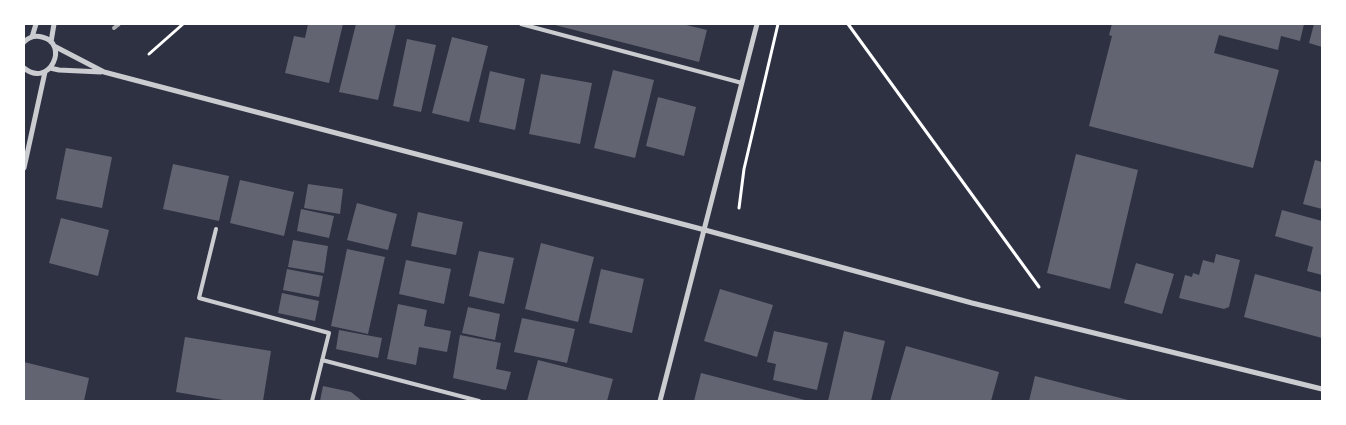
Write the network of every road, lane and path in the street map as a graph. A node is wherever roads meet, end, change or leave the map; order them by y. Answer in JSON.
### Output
{"nodes":[{"id":1,"x":36,"y":24,"type":"edge"},
{"id":2,"x":54,"y":24,"type":"edge"},
{"id":3,"x":183,"y":24,"type":"edge"},
{"id":4,"x":521,"y":24,"type":"edge"},
{"id":5,"x":757,"y":24,"type":"edge"},
{"id":6,"x":778,"y":24,"type":"edge"},
{"id":7,"x":848,"y":24,"type":"edge"},
{"id":8,"x":32,"y":37,"type":"junction"},
{"id":9,"x":24,"y":40,"type":"edge"},
{"id":10,"x":52,"y":44,"type":"junction"},
{"id":11,"x":149,"y":54,"type":"dead end"},
{"id":12,"x":24,"y":68,"type":"edge"},
{"id":13,"x":48,"y":70,"type":"junction"},
{"id":14,"x":104,"y":72,"type":"junction"},
{"id":15,"x":742,"y":83,"type":"junction"},
{"id":16,"x":24,"y":168,"type":"edge"},
{"id":17,"x":739,"y":208,"type":"dead end"},
{"id":18,"x":216,"y":229,"type":"dead end"},
{"id":19,"x":704,"y":230,"type":"junction"},
{"id":20,"x":1039,"y":287,"type":"dead end"},
{"id":21,"x":322,"y":360,"type":"junction"},
{"id":22,"x":1322,"y":389,"type":"edge"},
{"id":23,"x":312,"y":401,"type":"edge"},
{"id":24,"x":478,"y":401,"type":"edge"},
{"id":25,"x":660,"y":401,"type":"edge"}],
"edges":[{"from":1,"to":8,"type":"street"},
{"from":2,"to":10,"type":"street"},
{"from":3,"to":11,"type":"path"},
{"from":4,"to":15,"type":"lane"},
{"from":5,"to":15,"type":"street"},
{"from":6,"to":17,"type":"path"},
{"from":7,"to":20,"type":"path"},
{"from":8,"to":9,"type":"street"},
{"from":8,"to":10,"type":"street"},
{"from":10,"to":13,"type":"street"},
{"from":10,"to":14,"type":"street"},
{"from":12,"to":13,"type":"street"},
{"from":13,"to":14,"type":"street"},
{"from":13,"to":16,"type":"street"},
{"from":14,"to":19,"type":"street"},
{"from":15,"to":19,"type":"street"},
{"from":18,"to":21,"type":"lane"},
{"from":19,"to":22,"type":"street"},
{"from":19,"to":25,"type":"street"},
{"from":21,"to":23,"type":"lane"},
{"from":21,"to":24,"type":"lane"}]}
